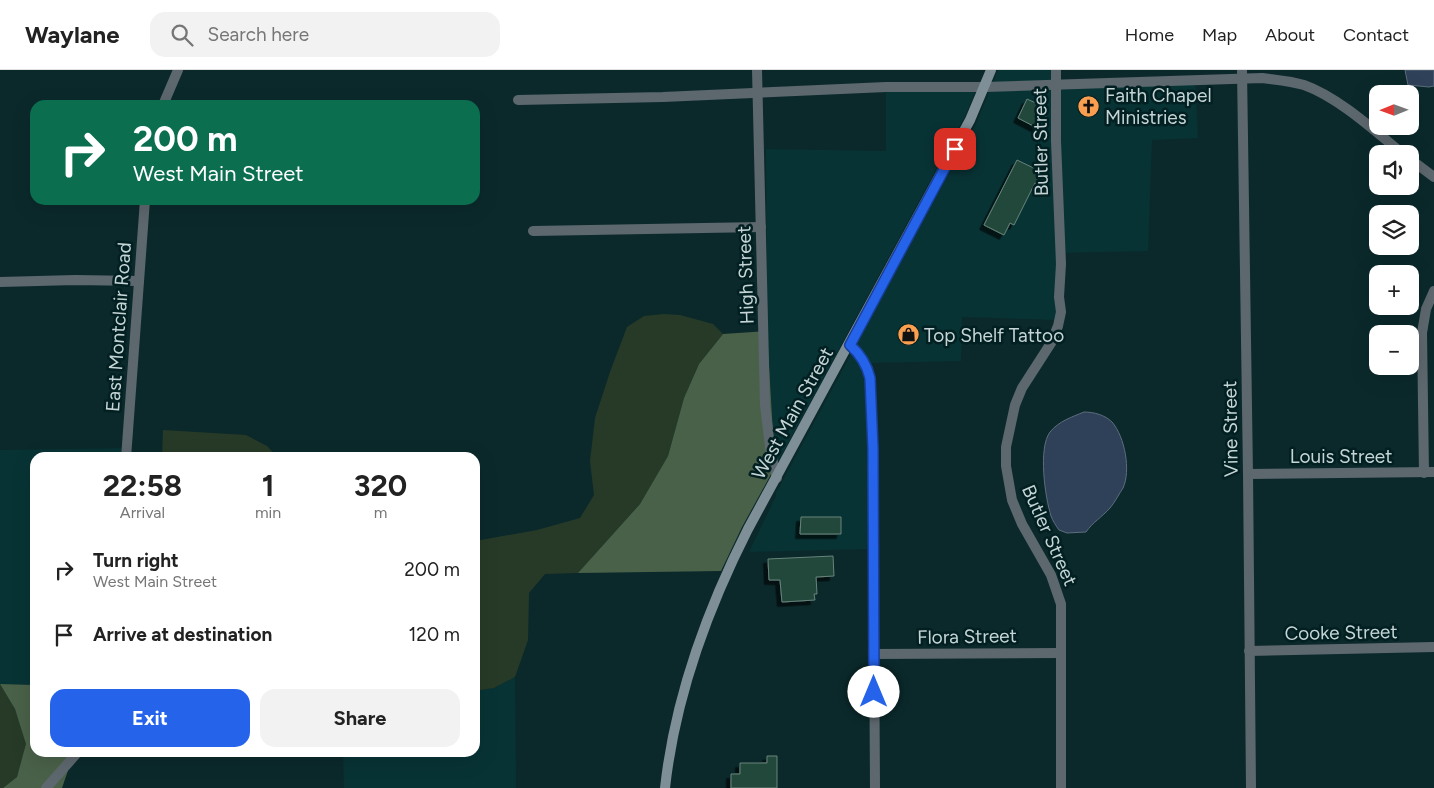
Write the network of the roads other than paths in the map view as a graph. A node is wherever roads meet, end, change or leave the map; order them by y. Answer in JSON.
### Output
{"nodes":[{"id":1,"x":178,"y":70,"type":"edge"},
{"id":2,"x":757,"y":70,"type":"edge"},
{"id":3,"x":991,"y":70,"type":"edge"},
{"id":4,"x":1056,"y":70,"type":"edge"},
{"id":5,"x":1242,"y":74,"type":"edge"},
{"id":6,"x":1056,"y":84,"type":"junction"},
{"id":7,"x":985,"y":87,"type":"junction"},
{"id":8,"x":757,"y":93,"type":"junction"},
{"id":9,"x":165,"y":100,"type":"edge"},
{"id":10,"x":518,"y":100,"type":"dead end"},
{"id":11,"x":1393,"y":145,"type":"edge"},
{"id":12,"x":1419,"y":165,"type":"edge"},
{"id":13,"x":1432,"y":174,"type":"edge"},
{"id":14,"x":145,"y":205,"type":"edge"},
{"id":15,"x":761,"y":228,"type":"junction"},
{"id":16,"x":533,"y":231,"type":"dead end"},
{"id":17,"x":0,"y":282,"type":"edge"},
{"id":18,"x":139,"y":282,"type":"junction"},
{"id":19,"x":1434,"y":291,"type":"edge"},
{"id":20,"x":850,"y":345,"type":"junction"},
{"id":21,"x":126,"y":452,"type":"edge"},
{"id":22,"x":1429,"y":473,"type":"edge"},
{"id":23,"x":1248,"y":474,"type":"junction"},
{"id":24,"x":777,"y":478,"type":"junction"},
{"id":25,"x":1434,"y":647,"type":"edge"},
{"id":26,"x":1249,"y":652,"type":"junction"},
{"id":27,"x":1060,"y":653,"type":"junction"},
{"id":28,"x":874,"y":654,"type":"junction"},
{"id":29,"x":74,"y":757,"type":"edge"},
{"id":30,"x":46,"y":788,"type":"edge"},
{"id":31,"x":664,"y":788,"type":"edge"},
{"id":32,"x":874,"y":788,"type":"edge"},
{"id":33,"x":1061,"y":788,"type":"edge"},
{"id":34,"x":1250,"y":788,"type":"edge"}],
"edges":[{"from":1,"to":9,"type":"street"},
{"from":2,"to":8,"type":"street","name":"High Street"},
{"from":3,"to":7,"type":"main road","name":"West Main Street"},
{"from":4,"to":6,"type":"street","name":"Butler Street"},
{"from":5,"to":6,"type":"street"},
{"from":5,"to":11,"type":"street"},
{"from":5,"to":23,"type":"street","name":"Vine Street"},
{"from":6,"to":7,"type":"street"},
{"from":6,"to":27,"type":"street","name":"Butler Street"},
{"from":7,"to":8,"type":"street"},
{"from":7,"to":20,"type":"main road","name":"West Main Street"},
{"from":8,"to":10,"type":"street"},
{"from":8,"to":15,"type":"street","name":"High Street"},
{"from":12,"to":13,"type":"street"},
{"from":14,"to":18,"type":"street","name":"East Montclair Road"},
{"from":15,"to":16,"type":"street"},
{"from":15,"to":24,"type":"street","name":"High Street"},
{"from":17,"to":18,"type":"street"},
{"from":18,"to":21,"type":"street","name":"East Montclair Road"},
{"from":19,"to":22,"type":"street"},
{"from":20,"to":24,"type":"main road","name":"West Main Street"},
{"from":20,"to":28,"type":"street"},
{"from":22,"to":23,"type":"street","name":"Louis Street"},
{"from":23,"to":26,"type":"street","name":"Vine Street"},
{"from":24,"to":31,"type":"main road","name":"West Main Street"},
{"from":25,"to":26,"type":"street","name":"Cooke Street"},
{"from":26,"to":34,"type":"street","name":"Vine Street"},
{"from":27,"to":28,"type":"street","name":"Flora Street"},
{"from":27,"to":33,"type":"street","name":"Butler Street"},
{"from":28,"to":32,"type":"street"},
{"from":29,"to":30,"type":"street"}]}
